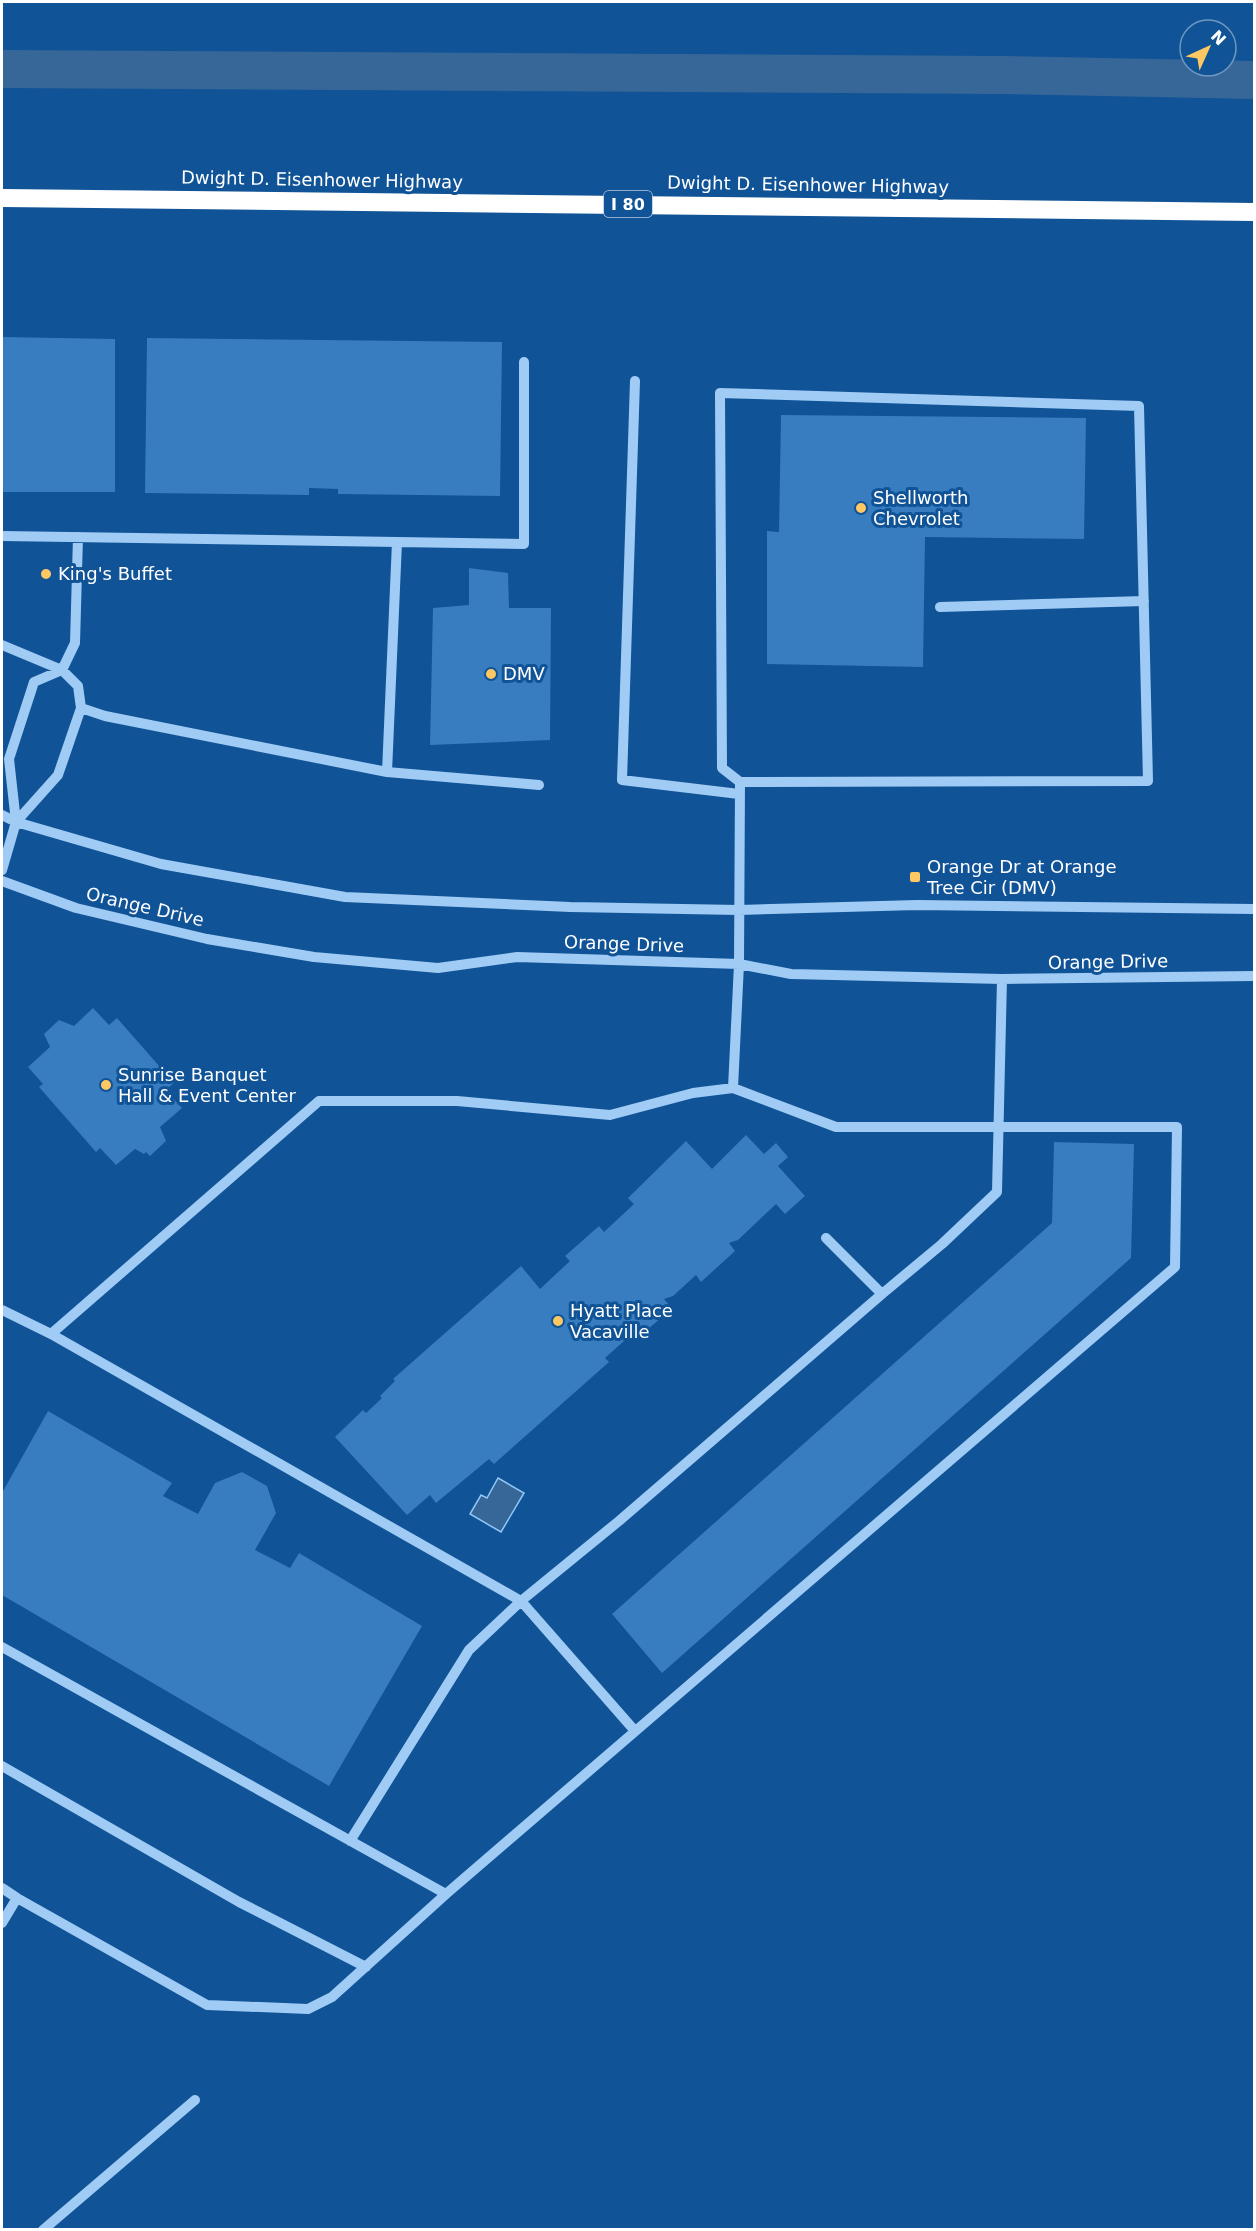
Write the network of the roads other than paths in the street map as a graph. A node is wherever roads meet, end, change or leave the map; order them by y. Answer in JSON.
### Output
{"nodes":[{"id":1,"x":2,"y":198,"type":"edge"},
{"id":2,"x":1254,"y":212,"type":"edge"},
{"id":3,"x":524,"y":362,"type":"dead end"},
{"id":4,"x":635,"y":381,"type":"dead end"},
{"id":5,"x":2,"y":536,"type":"edge"},
{"id":6,"x":78,"y":537,"type":"junction"},
{"id":7,"x":397,"y":543,"type":"junction"},
{"id":8,"x":1144,"y":601,"type":"junction"},
{"id":9,"x":940,"y":607,"type":"dead end"},
{"id":10,"x":2,"y":645,"type":"edge"},
{"id":11,"x":62,"y":670,"type":"junction"},
{"id":12,"x":81,"y":708,"type":"junction"},
{"id":13,"x":387,"y":772,"type":"junction"},
{"id":14,"x":539,"y":785,"type":"dead end"},
{"id":15,"x":740,"y":788,"type":"junction"},
{"id":16,"x":2,"y":816,"type":"edge"},
{"id":17,"x":16,"y":822,"type":"junction"},
{"id":18,"x":2,"y":870,"type":"edge"},
{"id":19,"x":2,"y":881,"type":"edge"},
{"id":20,"x":1254,"y":909,"type":"edge"},
{"id":21,"x":739,"y":910,"type":"junction"},
{"id":22,"x":740,"y":964,"type":"junction"},
{"id":23,"x":1254,"y":976,"type":"edge"},
{"id":24,"x":1002,"y":979,"type":"junction"},
{"id":25,"x":734,"y":1088,"type":"junction"},
{"id":26,"x":1000,"y":1127,"type":"junction"},
{"id":27,"x":826,"y":1238,"type":"dead end"},
{"id":28,"x":882,"y":1294,"type":"junction"},
{"id":29,"x":2,"y":1310,"type":"edge"},
{"id":30,"x":51,"y":1334,"type":"junction"},
{"id":31,"x":521,"y":1601,"type":"junction"},
{"id":32,"x":2,"y":1647,"type":"edge"},
{"id":33,"x":635,"y":1731,"type":"junction"},
{"id":34,"x":2,"y":1766,"type":"edge"},
{"id":35,"x":350,"y":1841,"type":"junction"},
{"id":36,"x":2,"y":1888,"type":"edge"},
{"id":37,"x":446,"y":1894,"type":"junction"},
{"id":38,"x":17,"y":1898,"type":"junction"},
{"id":39,"x":2,"y":1923,"type":"edge"},
{"id":40,"x":366,"y":1967,"type":"junction"},
{"id":41,"x":195,"y":2100,"type":"dead end"},
{"id":42,"x":43,"y":2229,"type":"edge"}],
"edges":[{"from":1,"to":2,"type":"highway","name":"Dwight D. Eisenhower Highway","number":"I 80"},
{"from":3,"to":7,"type":"street"},
{"from":4,"to":15,"type":"street"},
{"from":5,"to":6,"type":"street"},
{"from":6,"to":7,"type":"street"},
{"from":6,"to":11,"type":"street"},
{"from":7,"to":13,"type":"street"},
{"from":8,"to":9,"type":"street"},
{"from":8,"to":15,"type":"street"},
{"from":8,"to":15,"type":"street"},
{"from":10,"to":11,"type":"street"},
{"from":11,"to":12,"type":"street"},
{"from":11,"to":17,"type":"street"},
{"from":12,"to":13,"type":"street"},
{"from":12,"to":17,"type":"street"},
{"from":13,"to":14,"type":"street"},
{"from":15,"to":21,"type":"street"},
{"from":16,"to":17,"type":"street","name":"Orange Drive"},
{"from":17,"to":18,"type":"street"},
{"from":17,"to":21,"type":"street","name":"Orange Drive"},
{"from":19,"to":22,"type":"street","name":"Orange Drive"},
{"from":20,"to":21,"type":"street","name":"Orange Drive"},
{"from":21,"to":22,"type":"street"},
{"from":22,"to":24,"type":"street","name":"Orange Drive"},
{"from":22,"to":25,"type":"street"},
{"from":23,"to":24,"type":"street","name":"Orange Drive"},
{"from":24,"to":26,"type":"street"},
{"from":25,"to":26,"type":"street"},
{"from":25,"to":30,"type":"street"},
{"from":26,"to":28,"type":"street"},
{"from":26,"to":33,"type":"street"},
{"from":27,"to":28,"type":"street"},
{"from":28,"to":31,"type":"street"},
{"from":29,"to":30,"type":"street"},
{"from":30,"to":31,"type":"street"},
{"from":31,"to":33,"type":"street"},
{"from":31,"to":35,"type":"street"},
{"from":32,"to":35,"type":"street"},
{"from":33,"to":37,"type":"street"},
{"from":34,"to":40,"type":"street"},
{"from":35,"to":37,"type":"street"},
{"from":36,"to":38,"type":"street"},
{"from":37,"to":40,"type":"street"},
{"from":38,"to":39,"type":"street"},
{"from":38,"to":40,"type":"street"},
{"from":41,"to":42,"type":"street"}]}
